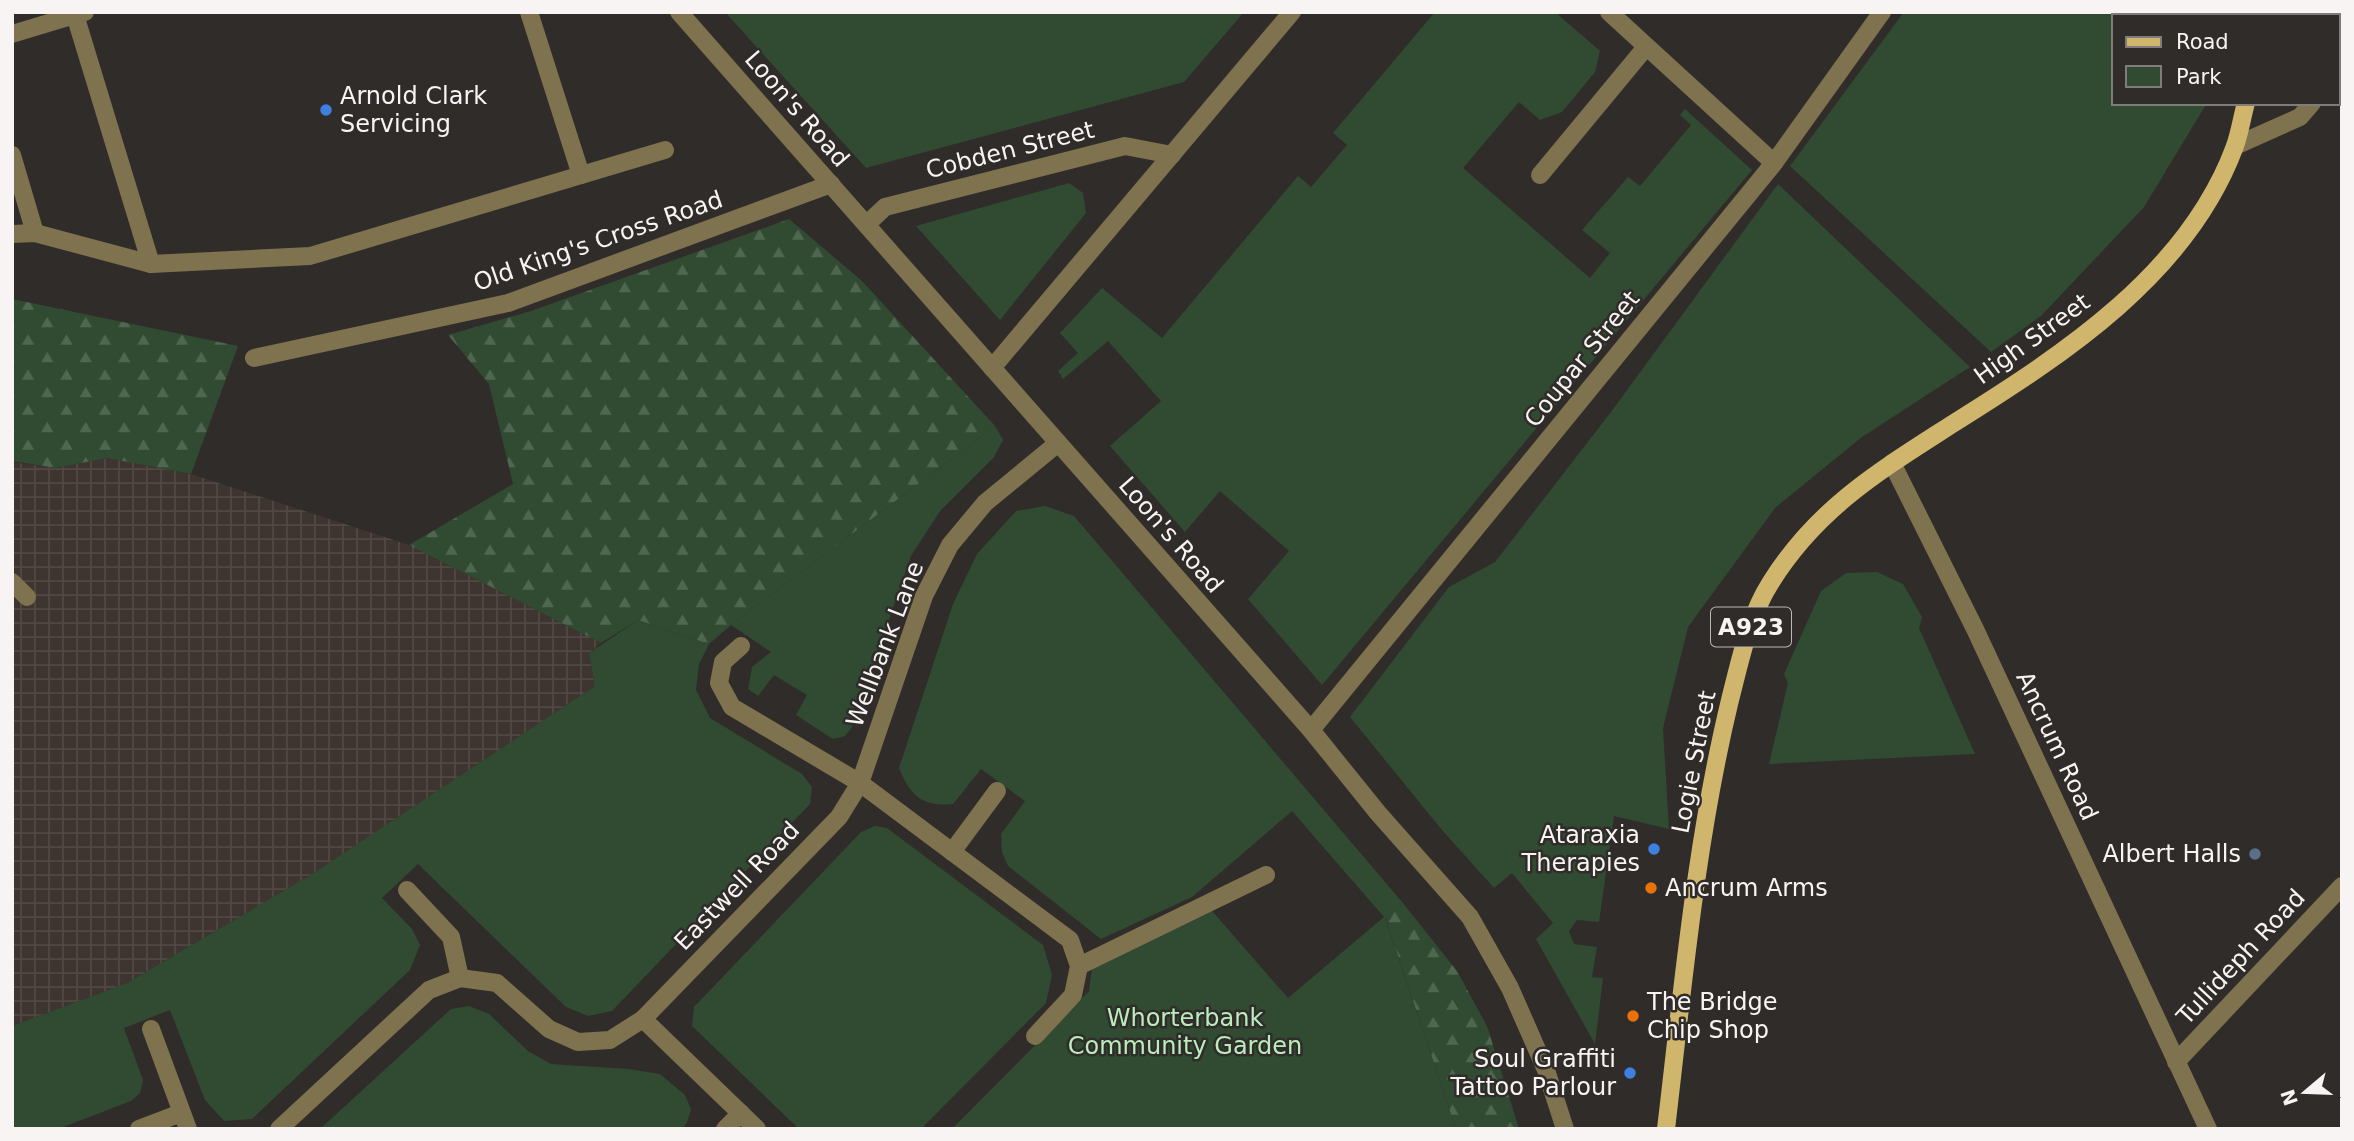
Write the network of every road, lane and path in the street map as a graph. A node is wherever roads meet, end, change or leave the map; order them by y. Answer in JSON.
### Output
{"nodes":[{"id":1,"x":529,"y":12,"type":"edge"},
{"id":2,"x":679,"y":12,"type":"edge"},
{"id":3,"x":1292,"y":12,"type":"edge"},
{"id":4,"x":1609,"y":12,"type":"edge"},
{"id":5,"x":1882,"y":12,"type":"edge"},
{"id":6,"x":80,"y":14,"type":"edge"},
{"id":7,"x":12,"y":34,"type":"edge"},
{"id":8,"x":1646,"y":47,"type":"junction"},
{"id":9,"x":2245,"y":105,"type":"edge"},
{"id":10,"x":2310,"y":105,"type":"edge"},
{"id":11,"x":2235,"y":146,"type":"junction"},
{"id":12,"x":665,"y":150,"type":"dead end"},
{"id":13,"x":12,"y":155,"type":"edge"},
{"id":14,"x":1172,"y":155,"type":"junction"},
{"id":15,"x":1774,"y":163,"type":"junction"},
{"id":16,"x":581,"y":175,"type":"junction"},
{"id":17,"x":1541,"y":175,"type":"dead end"},
{"id":18,"x":831,"y":184,"type":"junction"},
{"id":19,"x":867,"y":224,"type":"junction"},
{"id":20,"x":35,"y":233,"type":"junction"},
{"id":21,"x":12,"y":234,"type":"edge"},
{"id":22,"x":151,"y":264,"type":"junction"},
{"id":23,"x":254,"y":358,"type":"dead end"},
{"id":24,"x":992,"y":368,"type":"junction"},
{"id":25,"x":1058,"y":443,"type":"junction"},
{"id":26,"x":1892,"y":463,"type":"junction"},
{"id":27,"x":12,"y":582,"type":"edge"},
{"id":28,"x":27,"y":597,"type":"dead end"},
{"id":29,"x":741,"y":646,"type":"dead end"},
{"id":30,"x":1311,"y":730,"type":"junction"},
{"id":31,"x":860,"y":783,"type":"junction"},
{"id":32,"x":997,"y":791,"type":"dead end"},
{"id":33,"x":952,"y":852,"type":"junction"},
{"id":34,"x":1266,"y":875,"type":"dead end"},
{"id":35,"x":2342,"y":886,"type":"edge"},
{"id":36,"x":407,"y":890,"type":"dead end"},
{"id":37,"x":1079,"y":966,"type":"junction"},
{"id":38,"x":460,"y":978,"type":"junction"},
{"id":39,"x":643,"y":1019,"type":"junction"},
{"id":40,"x":151,"y":1029,"type":"dead end"},
{"id":41,"x":1035,"y":1036,"type":"dead end"},
{"id":42,"x":2176,"y":1062,"type":"junction"},
{"id":43,"x":741,"y":1113,"type":"junction"},
{"id":44,"x":185,"y":1121,"type":"edge"},
{"id":45,"x":139,"y":1129,"type":"edge"},
{"id":46,"x":279,"y":1129,"type":"edge"},
{"id":47,"x":725,"y":1129,"type":"edge"},
{"id":48,"x":757,"y":1129,"type":"edge"},
{"id":49,"x":1565,"y":1129,"type":"edge"},
{"id":50,"x":1666,"y":1129,"type":"edge"},
{"id":51,"x":2208,"y":1129,"type":"edge"}],
"edges":[{"from":1,"to":16,"type":"street"},
{"from":2,"to":18,"type":"street","name":"Loon's Road"},
{"from":3,"to":14,"type":"street"},
{"from":4,"to":8,"type":"street"},
{"from":5,"to":15,"type":"street","name":"Coupar Street"},
{"from":6,"to":7,"type":"street"},
{"from":6,"to":22,"type":"street"},
{"from":8,"to":15,"type":"street"},
{"from":8,"to":17,"type":"street"},
{"from":9,"to":11,"type":"main road","number":"A923"},
{"from":10,"to":11,"type":"street"},
{"from":11,"to":26,"type":"main road","name":"High Street","number":"A923"},
{"from":12,"to":16,"type":"street"},
{"from":13,"to":20,"type":"street"},
{"from":14,"to":19,"type":"street","name":"Cobden Street"},
{"from":14,"to":24,"type":"street"},
{"from":15,"to":30,"type":"street","name":"Coupar Street"},
{"from":16,"to":22,"type":"street"},
{"from":18,"to":19,"type":"street","name":"Loon's Road"},
{"from":18,"to":23,"type":"street","name":"Old King's Cross Road"},
{"from":19,"to":24,"type":"street","name":"Loon's Road"},
{"from":20,"to":21,"type":"street"},
{"from":20,"to":22,"type":"street"},
{"from":24,"to":25,"type":"street","name":"Loon's Road"},
{"from":25,"to":30,"type":"street","name":"Loon's Road"},
{"from":25,"to":31,"type":"street","name":"Wellbank Lane"},
{"from":26,"to":42,"type":"street","name":"Ancrum Road"},
{"from":26,"to":50,"type":"main road","name":"Logie Street","number":"A923"},
{"from":27,"to":28,"type":"street"},
{"from":29,"to":31,"type":"street"},
{"from":30,"to":49,"type":"street","name":"Loon's Road"},
{"from":31,"to":33,"type":"street"},
{"from":31,"to":39,"type":"street","name":"Eastwell Road"},
{"from":32,"to":33,"type":"street"},
{"from":33,"to":37,"type":"street"},
{"from":34,"to":37,"type":"street"},
{"from":35,"to":42,"type":"street","name":"Tullideph Road"},
{"from":36,"to":38,"type":"street"},
{"from":37,"to":41,"type":"street"},
{"from":38,"to":39,"type":"street","name":"Eastwell Road"},
{"from":38,"to":46,"type":"street"},
{"from":39,"to":43,"type":"street"},
{"from":40,"to":44,"type":"street"},
{"from":42,"to":51,"type":"street","name":"Ancrum Road"},
{"from":43,"to":47,"type":"street"},
{"from":43,"to":48,"type":"street"},
{"from":44,"to":45,"type":"street"}]}
